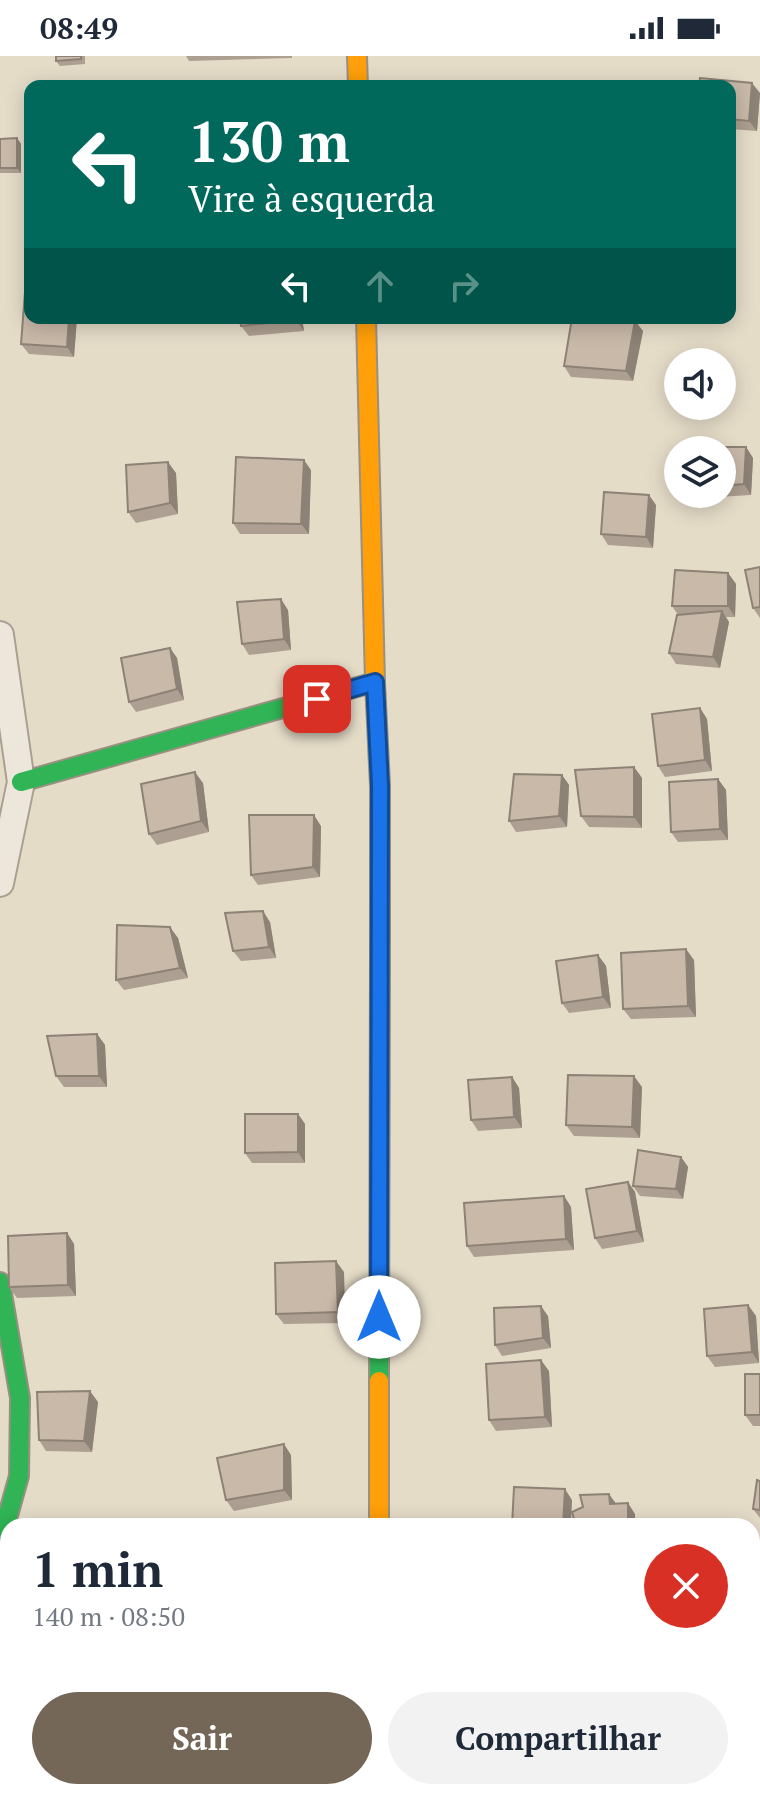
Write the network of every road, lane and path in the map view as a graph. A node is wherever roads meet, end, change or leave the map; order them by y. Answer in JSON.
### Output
{"nodes":[{"id":1,"x":357,"y":56,"type":"edge"},
{"id":2,"x":358,"y":80,"type":"edge"},
{"id":3,"x":366,"y":324,"type":"edge"},
{"id":4,"x":0,"y":635,"type":"edge"},
{"id":5,"x":375,"y":682,"type":"junction"},
{"id":6,"x":21,"y":782,"type":"junction"},
{"id":7,"x":0,"y":883,"type":"edge"},
{"id":8,"x":0,"y":1282,"type":"edge"},
{"id":9,"x":7,"y":1518,"type":"edge"},
{"id":10,"x":379,"y":1518,"type":"edge"}],
"edges":[{"from":1,"to":2,"type":"main road"},
{"from":3,"to":5,"type":"main road"},
{"from":4,"to":6,"type":"street"},
{"from":5,"to":6,"type":"main road"},
{"from":5,"to":10,"type":"main road"},
{"from":6,"to":7,"type":"street"},
{"from":8,"to":9,"type":"main road"}]}
